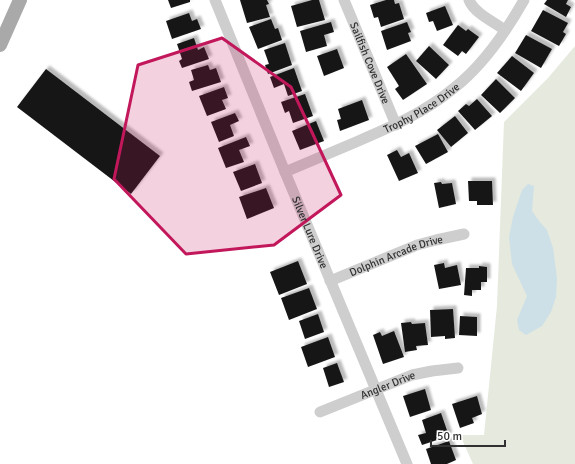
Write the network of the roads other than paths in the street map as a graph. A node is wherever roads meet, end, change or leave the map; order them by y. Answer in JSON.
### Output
{"nodes":[{"id":1,"x":20,"y":0,"type":"edge"},
{"id":2,"x":215,"y":0,"type":"edge"},
{"id":3,"x":344,"y":0,"type":"edge"},
{"id":4,"x":469,"y":0,"type":"edge"},
{"id":5,"x":523,"y":0,"type":"edge"},
{"id":6,"x":505,"y":30,"type":"junction"},
{"id":7,"x":0,"y":45,"type":"edge"},
{"id":8,"x":396,"y":125,"type":"junction"},
{"id":9,"x":285,"y":172,"type":"junction"},
{"id":10,"x":464,"y":234,"type":"dead end"},
{"id":11,"x":330,"y":281,"type":"junction"},
{"id":12,"x":458,"y":368,"type":"dead end"},
{"id":13,"x":376,"y":390,"type":"junction"},
{"id":14,"x":320,"y":412,"type":"dead end"},
{"id":15,"x":407,"y":464,"type":"edge"}],
"edges":[{"from":1,"to":7,"type":"main road"},
{"from":2,"to":9,"type":"street","name":"Silver Lure Drive"},
{"from":3,"to":8,"type":"street","name":"Sailfish Cove Drive"},
{"from":4,"to":6,"type":"street"},
{"from":5,"to":6,"type":"street","name":"Trophy Place Drive"},
{"from":6,"to":8,"type":"street","name":"Trophy Place Drive"},
{"from":8,"to":9,"type":"street","name":"Trophy Place Drive"},
{"from":9,"to":11,"type":"street","name":"Silver Lure Drive"},
{"from":10,"to":11,"type":"street","name":"Dolphin Arcade Drive"},
{"from":11,"to":13,"type":"street","name":"Silver Lure Drive"},
{"from":12,"to":13,"type":"street","name":"Angler Drive"},
{"from":13,"to":14,"type":"street","name":"Angler Drive"},
{"from":13,"to":15,"type":"street","name":"Silver Lure Drive"}]}
